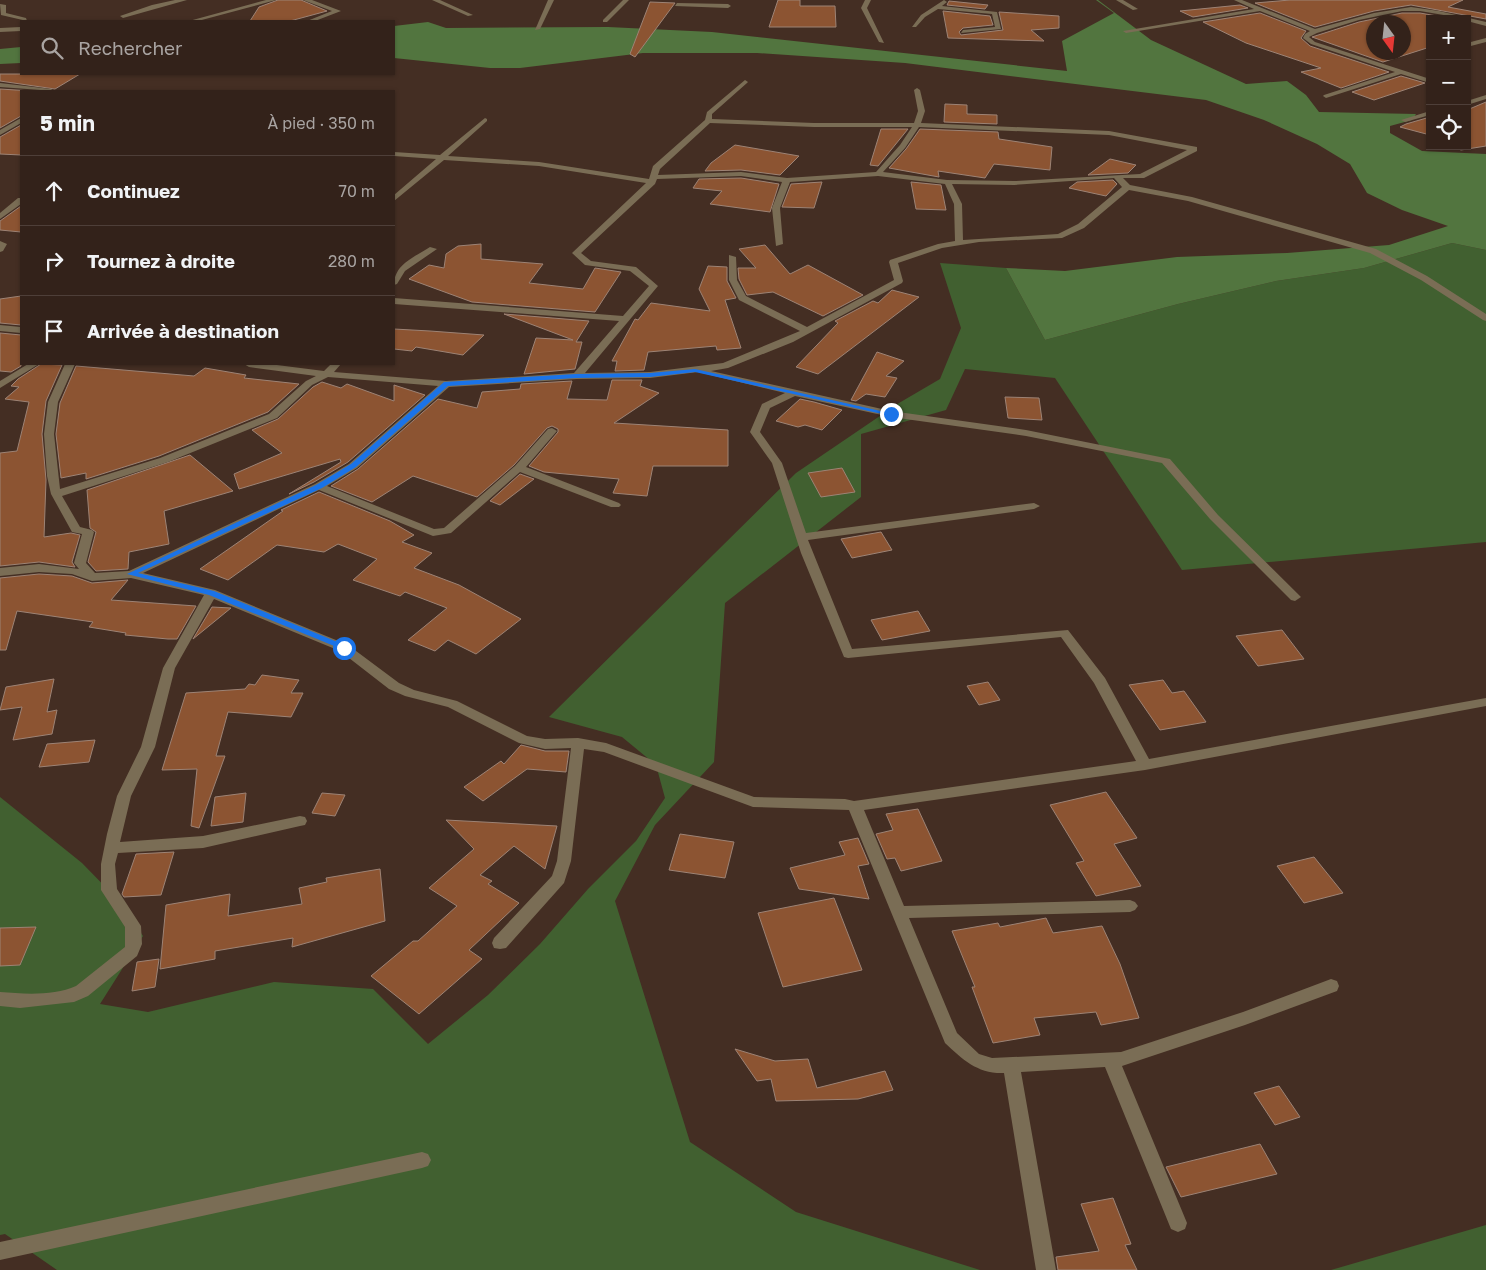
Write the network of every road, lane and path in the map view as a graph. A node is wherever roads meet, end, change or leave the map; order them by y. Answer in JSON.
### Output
{"nodes":[{"id":1,"x":184,"y":0,"type":"edge"},
{"id":2,"x":273,"y":0,"type":"edge"},
{"id":3,"x":306,"y":0,"type":"edge"},
{"id":4,"x":435,"y":0,"type":"edge"},
{"id":5,"x":551,"y":0,"type":"edge"},
{"id":6,"x":626,"y":0,"type":"edge"},
{"id":7,"x":868,"y":0,"type":"edge"},
{"id":8,"x":945,"y":0,"type":"edge"},
{"id":9,"x":1118,"y":0,"type":"edge"},
{"id":10,"x":1237,"y":0,"type":"edge"},
{"id":11,"x":677,"y":5,"type":"dead end"},
{"id":12,"x":728,"y":5,"type":"edge"},
{"id":13,"x":0,"y":6,"type":"edge"},
{"id":14,"x":939,"y":7,"type":"junction"},
{"id":15,"x":1135,"y":9,"type":"dead end"},
{"id":16,"x":1259,"y":10,"type":"junction"},
{"id":17,"x":470,"y":15,"type":"dead end"},
{"id":18,"x":123,"y":16,"type":"dead end"},
{"id":19,"x":24,"y":20,"type":"edge"},
{"id":20,"x":196,"y":20,"type":"edge"},
{"id":21,"x":313,"y":20,"type":"edge"},
{"id":22,"x":605,"y":21,"type":"dead end"},
{"id":23,"x":1486,"y":24,"type":"edge"},
{"id":24,"x":914,"y":26,"type":"dead end"},
{"id":25,"x":20,"y":29,"type":"edge"},
{"id":26,"x":537,"y":29,"type":"dead end"},
{"id":27,"x":0,"y":30,"type":"edge"},
{"id":28,"x":1126,"y":31,"type":"dead end"},
{"id":29,"x":963,"y":32,"type":"dead end"},
{"id":30,"x":1314,"y":32,"type":"junction"},
{"id":31,"x":1486,"y":40,"type":"edge"},
{"id":32,"x":882,"y":42,"type":"dead end"},
{"id":33,"x":1471,"y":44,"type":"edge"},
{"id":34,"x":1400,"y":72,"type":"junction"},
{"id":35,"x":1426,"y":80,"type":"edge"},
{"id":36,"x":745,"y":82,"type":"dead end"},
{"id":37,"x":0,"y":85,"type":"edge"},
{"id":38,"x":44,"y":90,"type":"edge"},
{"id":39,"x":917,"y":90,"type":"dead end"},
{"id":40,"x":1471,"y":92,"type":"dead end"},
{"id":41,"x":1486,"y":95,"type":"edge"},
{"id":42,"x":1326,"y":96,"type":"dead end"},
{"id":43,"x":1471,"y":101,"type":"edge"},
{"id":44,"x":1426,"y":114,"type":"edge"},
{"id":45,"x":485,"y":120,"type":"dead end"},
{"id":46,"x":1405,"y":120,"type":"dead end"},
{"id":47,"x":20,"y":121,"type":"edge"},
{"id":48,"x":708,"y":121,"type":"junction"},
{"id":49,"x":916,"y":125,"type":"junction"},
{"id":50,"x":2,"y":131,"type":"edge"},
{"id":51,"x":20,"y":131,"type":"edge"},
{"id":52,"x":395,"y":154,"type":"edge"},
{"id":53,"x":442,"y":157,"type":"junction"},
{"id":54,"x":878,"y":174,"type":"junction"},
{"id":55,"x":1116,"y":176,"type":"junction"},
{"id":56,"x":653,"y":179,"type":"junction"},
{"id":57,"x":787,"y":180,"type":"junction"},
{"id":58,"x":947,"y":182,"type":"junction"},
{"id":59,"x":1127,"y":187,"type":"junction"},
{"id":60,"x":395,"y":198,"type":"edge"},
{"id":61,"x":20,"y":201,"type":"edge"},
{"id":62,"x":0,"y":217,"type":"edge"},
{"id":63,"x":0,"y":243,"type":"edge"},
{"id":64,"x":959,"y":243,"type":"junction"},
{"id":65,"x":779,"y":244,"type":"dead end"},
{"id":66,"x":0,"y":249,"type":"edge"},
{"id":67,"x":433,"y":249,"type":"dead end"},
{"id":68,"x":732,"y":257,"type":"dead end"},
{"id":69,"x":395,"y":265,"type":"edge"},
{"id":70,"x":402,"y":269,"type":"junction"},
{"id":71,"x":395,"y":280,"type":"edge"},
{"id":72,"x":395,"y":301,"type":"edge"},
{"id":73,"x":1486,"y":318,"type":"edge"},
{"id":74,"x":626,"y":319,"type":"junction"},
{"id":75,"x":0,"y":328,"type":"edge"},
{"id":76,"x":20,"y":330,"type":"edge"},
{"id":77,"x":807,"y":331,"type":"junction"},
{"id":78,"x":32,"y":365,"type":"edge"},
{"id":79,"x":70,"y":365,"type":"edge"},
{"id":80,"x":257,"y":365,"type":"edge"},
{"id":81,"x":335,"y":365,"type":"edge"},
{"id":82,"x":695,"y":370,"type":"junction"},
{"id":83,"x":327,"y":374,"type":"junction"},
{"id":84,"x":576,"y":376,"type":"junction"},
{"id":85,"x":446,"y":384,"type":"junction"},
{"id":86,"x":0,"y":385,"type":"edge"},
{"id":87,"x":793,"y":394,"type":"junction"},
{"id":88,"x":552,"y":431,"type":"dead end"},
{"id":89,"x":519,"y":468,"type":"junction"},
{"id":90,"x":319,"y":486,"type":"junction"},
{"id":91,"x":56,"y":494,"type":"junction"},
{"id":92,"x":615,"y":505,"type":"dead end"},
{"id":93,"x":1034,"y":506,"type":"dead end"},
{"id":94,"x":802,"y":537,"type":"junction"},
{"id":95,"x":0,"y":572,"type":"edge"},
{"id":96,"x":131,"y":574,"type":"junction"},
{"id":97,"x":92,"y":577,"type":"junction"},
{"id":98,"x":211,"y":593,"type":"junction"},
{"id":99,"x":1296,"y":597,"type":"dead end"},
{"id":100,"x":1486,"y":702,"type":"edge"},
{"id":101,"x":578,"y":742,"type":"junction"},
{"id":102,"x":1145,"y":765,"type":"junction"},
{"id":103,"x":854,"y":806,"type":"junction"},
{"id":104,"x":300,"y":821,"type":"dead end"},
{"id":105,"x":111,"y":848,"type":"junction"},
{"id":106,"x":1130,"y":906,"type":"dead end"},
{"id":107,"x":899,"y":912,"type":"junction"},
{"id":108,"x":500,"y":943,"type":"dead end"},
{"id":109,"x":1331,"y":986,"type":"dead end"},
{"id":110,"x":0,"y":999,"type":"edge"},
{"id":111,"x":1110,"y":1059,"type":"junction"},
{"id":112,"x":1011,"y":1065,"type":"junction"},
{"id":113,"x":422,"y":1160,"type":"dead end"},
{"id":114,"x":1178,"y":1223,"type":"dead end"},
{"id":115,"x":0,"y":1251,"type":"edge"},
{"id":116,"x":1046,"y":1270,"type":"edge"}],
"edges":[{"from":1,"to":18,"type":"street"},
{"from":2,"to":20,"type":"street"},
{"from":3,"to":21,"type":"street"},
{"from":4,"to":17,"type":"street"},
{"from":5,"to":26,"type":"street"},
{"from":6,"to":22,"type":"street"},
{"from":7,"to":32,"type":"street"},
{"from":8,"to":14,"type":"street"},
{"from":9,"to":15,"type":"street"},
{"from":10,"to":16,"type":"street"},
{"from":11,"to":12,"type":"street"},
{"from":13,"to":19,"type":"street"},
{"from":14,"to":24,"type":"street"},
{"from":14,"to":29,"type":"street"},
{"from":16,"to":28,"type":"street"},
{"from":16,"to":30,"type":"street"},
{"from":23,"to":30,"type":"street"},
{"from":25,"to":27,"type":"street"},
{"from":30,"to":34,"type":"street"},
{"from":31,"to":33,"type":"street"},
{"from":34,"to":35,"type":"street"},
{"from":34,"to":42,"type":"street"},
{"from":36,"to":48,"type":"street"},
{"from":37,"to":38,"type":"street"},
{"from":39,"to":49,"type":"street"},
{"from":40,"to":41,"type":"street"},
{"from":41,"to":43,"type":"street"},
{"from":44,"to":46,"type":"street"},
{"from":45,"to":53,"type":"street"},
{"from":47,"to":50,"type":"street"},
{"from":48,"to":49,"type":"street"},
{"from":48,"to":56,"type":"street"},
{"from":49,"to":54,"type":"street"},
{"from":49,"to":55,"type":"street"},
{"from":50,"to":51,"type":"street"},
{"from":52,"to":53,"type":"street"},
{"from":53,"to":56,"type":"street"},
{"from":53,"to":60,"type":"street"},
{"from":54,"to":57,"type":"street"},
{"from":54,"to":58,"type":"street"},
{"from":55,"to":58,"type":"street"},
{"from":55,"to":59,"type":"street"},
{"from":56,"to":57,"type":"street"},
{"from":56,"to":74,"type":"street"},
{"from":57,"to":65,"type":"street"},
{"from":58,"to":64,"type":"street"},
{"from":59,"to":64,"type":"street"},
{"from":59,"to":73,"type":"street"},
{"from":61,"to":62,"type":"street"},
{"from":63,"to":66,"type":"street"},
{"from":64,"to":77,"type":"street"},
{"from":67,"to":70,"type":"street"},
{"from":68,"to":77,"type":"street"},
{"from":69,"to":70,"type":"street"},
{"from":70,"to":71,"type":"street"},
{"from":72,"to":74,"type":"street"},
{"from":74,"to":84,"type":"street"},
{"from":75,"to":76,"type":"street"},
{"from":77,"to":82,"type":"street"},
{"from":78,"to":86,"type":"street"},
{"from":79,"to":91,"type":"street"},
{"from":80,"to":83,"type":"street"},
{"from":81,"to":83,"type":"street"},
{"from":82,"to":84,"type":"street"},
{"from":82,"to":87,"type":"street"},
{"from":83,"to":85,"type":"street"},
{"from":83,"to":91,"type":"street"},
{"from":84,"to":85,"type":"street"},
{"from":85,"to":90,"type":"street"},
{"from":87,"to":94,"type":"street"},
{"from":87,"to":99,"type":"street"},
{"from":88,"to":89,"type":"street"},
{"from":89,"to":90,"type":"street"},
{"from":89,"to":92,"type":"street"},
{"from":90,"to":96,"type":"street"},
{"from":91,"to":97,"type":"street"},
{"from":93,"to":94,"type":"street"},
{"from":94,"to":102,"type":"street"},
{"from":95,"to":97,"type":"street"},
{"from":96,"to":97,"type":"street"},
{"from":96,"to":98,"type":"street"},
{"from":98,"to":101,"type":"street"},
{"from":98,"to":105,"type":"street"},
{"from":100,"to":102,"type":"street"},
{"from":101,"to":103,"type":"street"},
{"from":101,"to":108,"type":"street"},
{"from":102,"to":103,"type":"street"},
{"from":103,"to":107,"type":"street"},
{"from":104,"to":105,"type":"street"},
{"from":105,"to":110,"type":"street"},
{"from":106,"to":107,"type":"street"},
{"from":107,"to":112,"type":"street"},
{"from":109,"to":111,"type":"street"},
{"from":111,"to":112,"type":"street"},
{"from":111,"to":114,"type":"street"},
{"from":112,"to":116,"type":"street"},
{"from":113,"to":115,"type":"street"}]}
